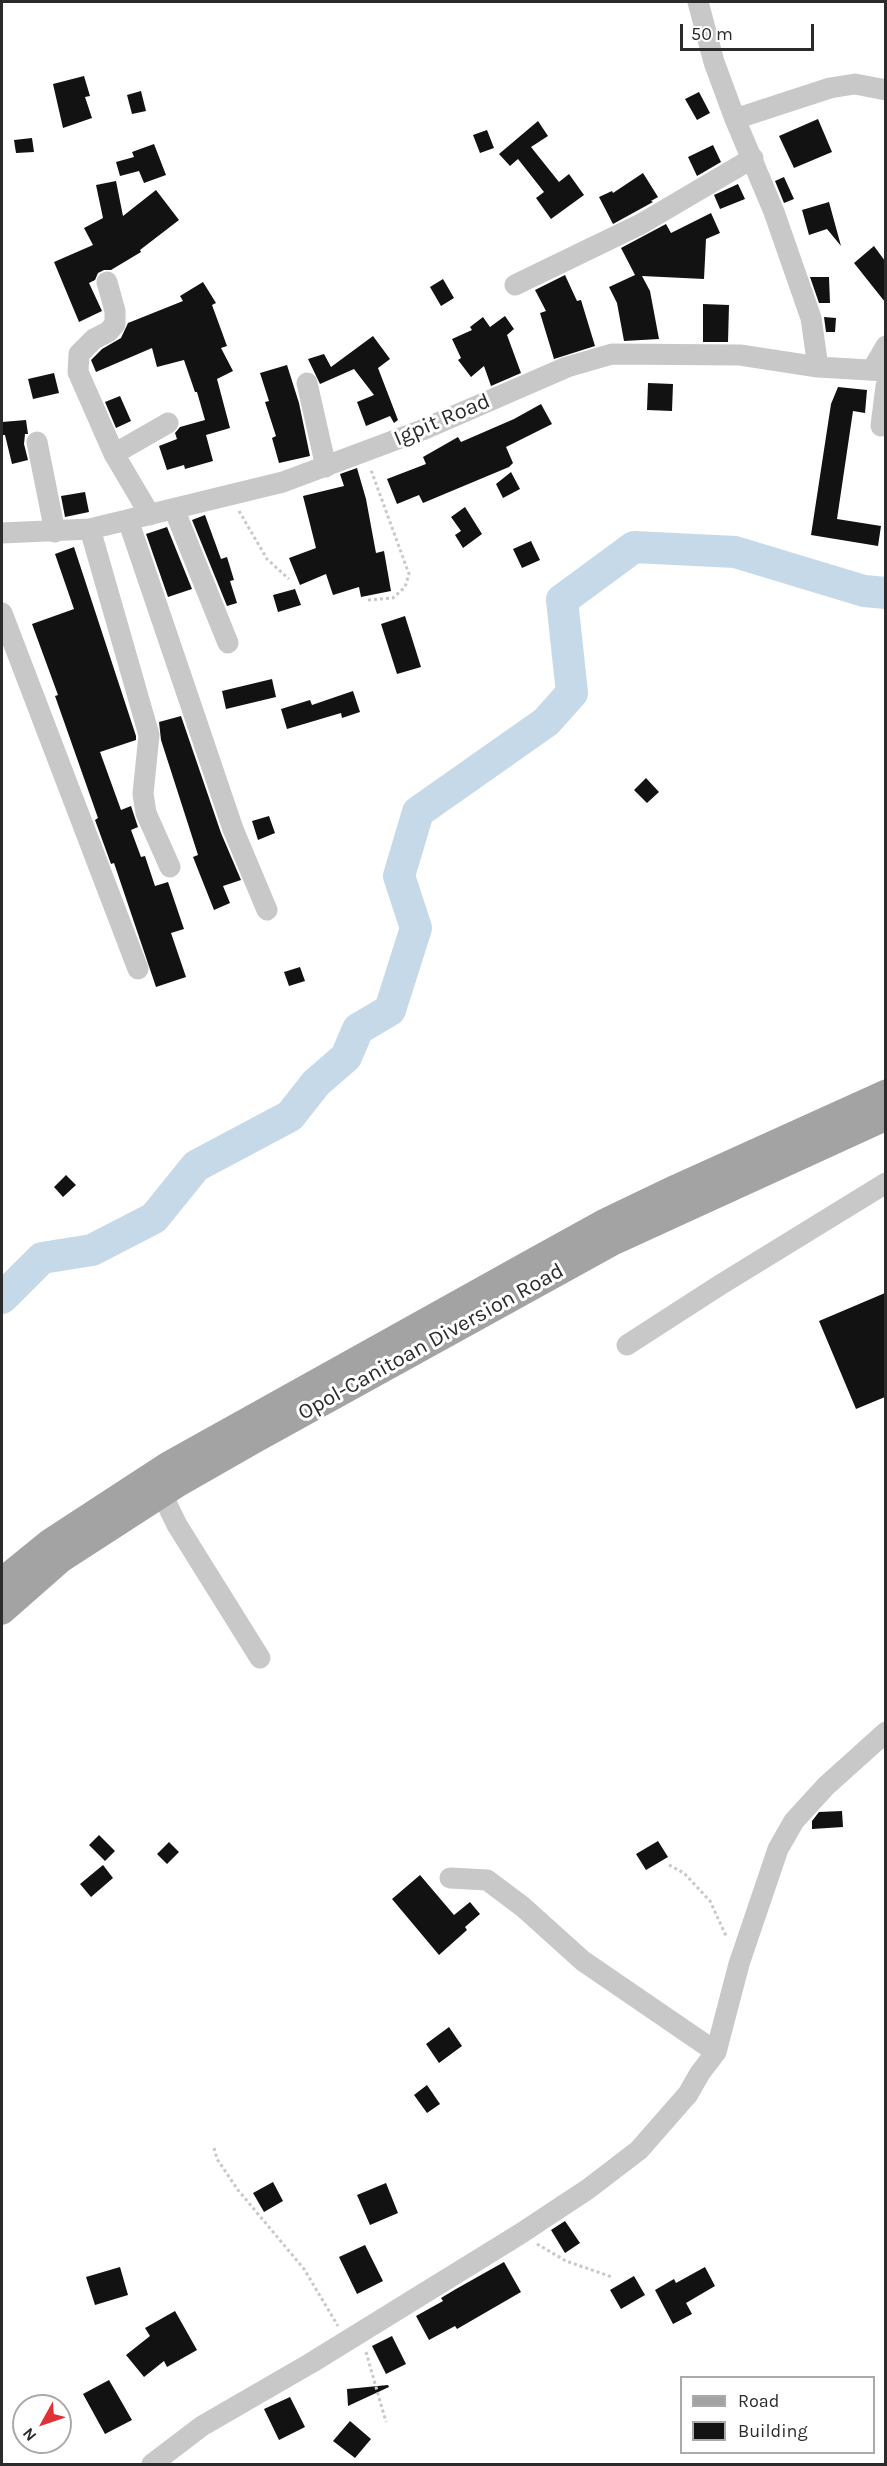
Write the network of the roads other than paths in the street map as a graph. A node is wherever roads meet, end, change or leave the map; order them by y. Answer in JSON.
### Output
{"nodes":[{"id":1,"x":698,"y":2,"type":"edge"},
{"id":2,"x":885,"y":90,"type":"edge"},
{"id":3,"x":735,"y":119,"type":"junction"},
{"id":4,"x":753,"y":158,"type":"junction"},
{"id":5,"x":107,"y":282,"type":"dead end"},
{"id":6,"x":516,"y":285,"type":"dead end"},
{"id":7,"x":885,"y":346,"type":"edge"},
{"id":8,"x":818,"y":367,"type":"junction"},
{"id":9,"x":881,"y":376,"type":"edge"},
{"id":10,"x":307,"y":383,"type":"dead end"},
{"id":11,"x":168,"y":423,"type":"dead end"},
{"id":12,"x":881,"y":426,"type":"dead end"},
{"id":13,"x":37,"y":442,"type":"dead end"},
{"id":14,"x":114,"y":454,"type":"junction"},
{"id":15,"x":326,"y":467,"type":"junction"},
{"id":16,"x":174,"y":509,"type":"junction"},
{"id":17,"x":150,"y":515,"type":"junction"},
{"id":18,"x":128,"y":520,"type":"junction"},
{"id":19,"x":90,"y":529,"type":"junction"},
{"id":20,"x":55,"y":532,"type":"junction"},
{"id":21,"x":2,"y":533,"type":"edge"},
{"id":22,"x":2,"y":614,"type":"edge"},
{"id":23,"x":228,"y":643,"type":"dead end"},
{"id":24,"x":170,"y":867,"type":"dead end"},
{"id":25,"x":267,"y":910,"type":"dead end"},
{"id":26,"x":138,"y":969,"type":"dead end"},
{"id":27,"x":885,"y":1093,"type":"edge"},
{"id":28,"x":885,"y":1117,"type":"edge"},
{"id":29,"x":885,"y":1183,"type":"edge"},
{"id":30,"x":627,"y":1345,"type":"dead end"},
{"id":31,"x":162,"y":1494,"type":"junction"},
{"id":32,"x":2,"y":1581,"type":"edge"},
{"id":33,"x":2,"y":1611,"type":"edge"},
{"id":34,"x":260,"y":1658,"type":"dead end"},
{"id":35,"x":885,"y":1732,"type":"edge"},
{"id":36,"x":450,"y":1878,"type":"dead end"},
{"id":37,"x":716,"y":2052,"type":"junction"},
{"id":38,"x":152,"y":2464,"type":"edge"}],
"edges":[{"from":1,"to":3,"type":"street"},
{"from":2,"to":3,"type":"street"},
{"from":3,"to":4,"type":"street"},
{"from":4,"to":6,"type":"street"},
{"from":4,"to":8,"type":"street"},
{"from":5,"to":14,"type":"street"},
{"from":7,"to":9,"type":"street"},
{"from":8,"to":9,"type":"street","name":"Igpit Road"},
{"from":8,"to":15,"type":"street","name":"Igpit Road"},
{"from":9,"to":12,"type":"street"},
{"from":10,"to":15,"type":"street"},
{"from":11,"to":14,"type":"street"},
{"from":13,"to":20,"type":"street"},
{"from":14,"to":17,"type":"street"},
{"from":15,"to":16,"type":"street","name":"Igpit Road"},
{"from":16,"to":17,"type":"street","name":"Igpit Road"},
{"from":16,"to":23,"type":"street"},
{"from":17,"to":18,"type":"street","name":"Igpit Road"},
{"from":18,"to":19,"type":"street","name":"Igpit Road"},
{"from":18,"to":25,"type":"street"},
{"from":19,"to":20,"type":"street","name":"Igpit Road"},
{"from":19,"to":24,"type":"street"},
{"from":20,"to":21,"type":"street","name":"Igpit Road"},
{"from":22,"to":26,"type":"street"},
{"from":27,"to":32,"type":"main road","name":"Opol-Canitoan Diversion Road"},
{"from":28,"to":31,"type":"main road","name":"Opol-Canitoan Diversion Road"},
{"from":29,"to":30,"type":"street"},
{"from":31,"to":33,"type":"main road","name":"Opol-Canitoan Diversion Road"},
{"from":31,"to":34,"type":"street"},
{"from":35,"to":37,"type":"street"},
{"from":36,"to":37,"type":"street"},
{"from":37,"to":38,"type":"street"}]}
